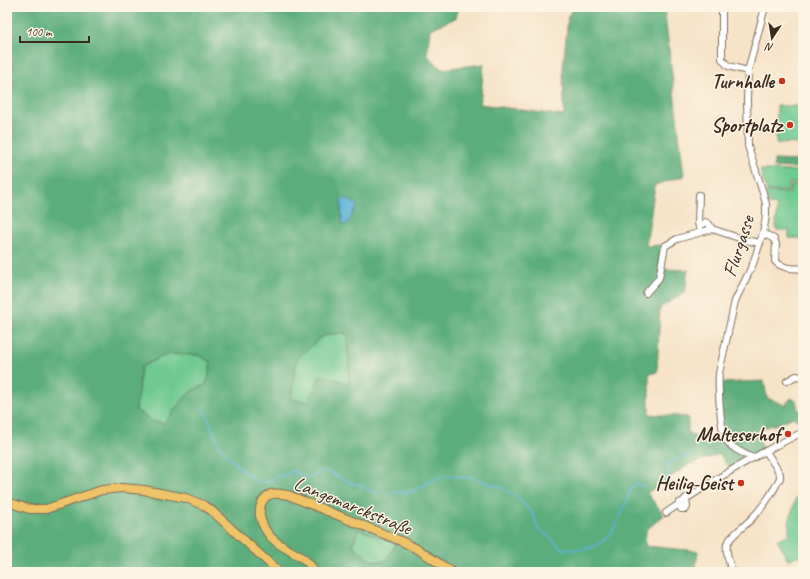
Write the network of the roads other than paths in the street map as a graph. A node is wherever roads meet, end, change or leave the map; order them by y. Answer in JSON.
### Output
{"nodes":[{"id":1,"x":722,"y":7,"type":"edge"},
{"id":2,"x":765,"y":7,"type":"edge"},
{"id":3,"x":748,"y":71,"type":"junction"},
{"id":4,"x":699,"y":195,"type":"dead end"},
{"id":5,"x":701,"y":229,"type":"junction"},
{"id":6,"x":763,"y":233,"type":"junction"},
{"id":7,"x":760,"y":243,"type":"junction"},
{"id":8,"x":803,"y":269,"type":"edge"},
{"id":9,"x":646,"y":293,"type":"dead end"},
{"id":10,"x":803,"y":376,"type":"edge"},
{"id":11,"x":787,"y":381,"type":"dead end"},
{"id":12,"x":803,"y":432,"type":"edge"},
{"id":13,"x":766,"y":451,"type":"junction"},
{"id":14,"x":753,"y":458,"type":"junction"},
{"id":15,"x":7,"y":502,"type":"edge"},
{"id":16,"x":666,"y":513,"type":"dead end"},
{"id":17,"x":279,"y":572,"type":"edge"},
{"id":18,"x":314,"y":572,"type":"edge"},
{"id":19,"x":452,"y":572,"type":"edge"},
{"id":20,"x":732,"y":572,"type":"edge"}],
"edges":[{"from":1,"to":3,"type":"street"},
{"from":2,"to":3,"type":"street","name":"Flurgasse"},
{"from":3,"to":6,"type":"street","name":"Flurgasse"},
{"from":4,"to":5,"type":"street"},
{"from":5,"to":7,"type":"street"},
{"from":5,"to":9,"type":"street"},
{"from":6,"to":7,"type":"street","name":"Flurgasse"},
{"from":6,"to":8,"type":"street"},
{"from":7,"to":14,"type":"street","name":"Flurgasse"},
{"from":10,"to":11,"type":"street"},
{"from":12,"to":13,"type":"street"},
{"from":13,"to":14,"type":"street"},
{"from":13,"to":20,"type":"street"},
{"from":14,"to":16,"type":"street"},
{"from":15,"to":17,"type":"main road"},
{"from":18,"to":19,"type":"main road","name":"Langemarckstraße"}]}
